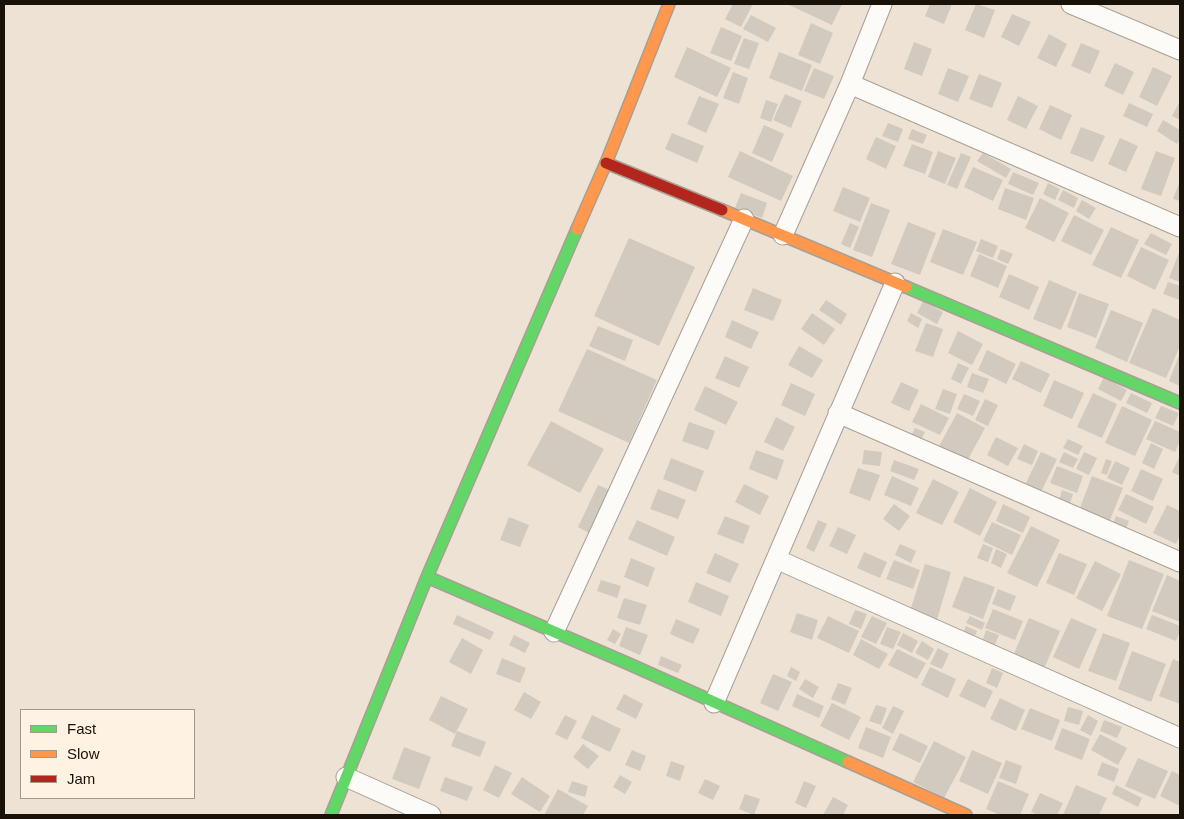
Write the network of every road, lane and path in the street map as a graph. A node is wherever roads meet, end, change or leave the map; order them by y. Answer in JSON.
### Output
{"nodes":[{"id":1,"x":669,"y":4,"type":"edge"},
{"id":2,"x":882,"y":4,"type":"edge"},
{"id":3,"x":1071,"y":4,"type":"edge"},
{"id":4,"x":1180,"y":50,"type":"edge"},
{"id":5,"x":850,"y":84,"type":"junction"},
{"id":6,"x":606,"y":163,"type":"junction"},
{"id":7,"x":744,"y":219,"type":"junction"},
{"id":8,"x":1180,"y":227,"type":"edge"},
{"id":9,"x":783,"y":235,"type":"junction"},
{"id":10,"x":896,"y":283,"type":"junction"},
{"id":11,"x":1180,"y":403,"type":"edge"},
{"id":12,"x":838,"y":413,"type":"junction"},
{"id":13,"x":776,"y":559,"type":"junction"},
{"id":14,"x":1180,"y":562,"type":"edge"},
{"id":15,"x":427,"y":577,"type":"junction"},
{"id":16,"x":554,"y":632,"type":"junction"},
{"id":17,"x":714,"y":703,"type":"junction"},
{"id":18,"x":1180,"y":738,"type":"edge"},
{"id":19,"x":346,"y":776,"type":"junction"},
{"id":20,"x":331,"y":815,"type":"edge"},
{"id":21,"x":431,"y":815,"type":"edge"},
{"id":22,"x":966,"y":815,"type":"edge"}],
"edges":[{"from":1,"to":6,"type":"street"},
{"from":2,"to":5,"type":"street"},
{"from":3,"to":4,"type":"street"},
{"from":5,"to":8,"type":"street"},
{"from":5,"to":9,"type":"street"},
{"from":6,"to":7,"type":"street"},
{"from":6,"to":15,"type":"street"},
{"from":7,"to":9,"type":"street"},
{"from":7,"to":16,"type":"street"},
{"from":9,"to":10,"type":"street"},
{"from":10,"to":11,"type":"street"},
{"from":10,"to":12,"type":"street"},
{"from":12,"to":13,"type":"street"},
{"from":12,"to":14,"type":"street"},
{"from":13,"to":17,"type":"street"},
{"from":13,"to":18,"type":"street"},
{"from":15,"to":16,"type":"street"},
{"from":15,"to":19,"type":"street"},
{"from":16,"to":17,"type":"street"},
{"from":17,"to":22,"type":"street"},
{"from":19,"to":20,"type":"street"},
{"from":19,"to":21,"type":"street"}]}
